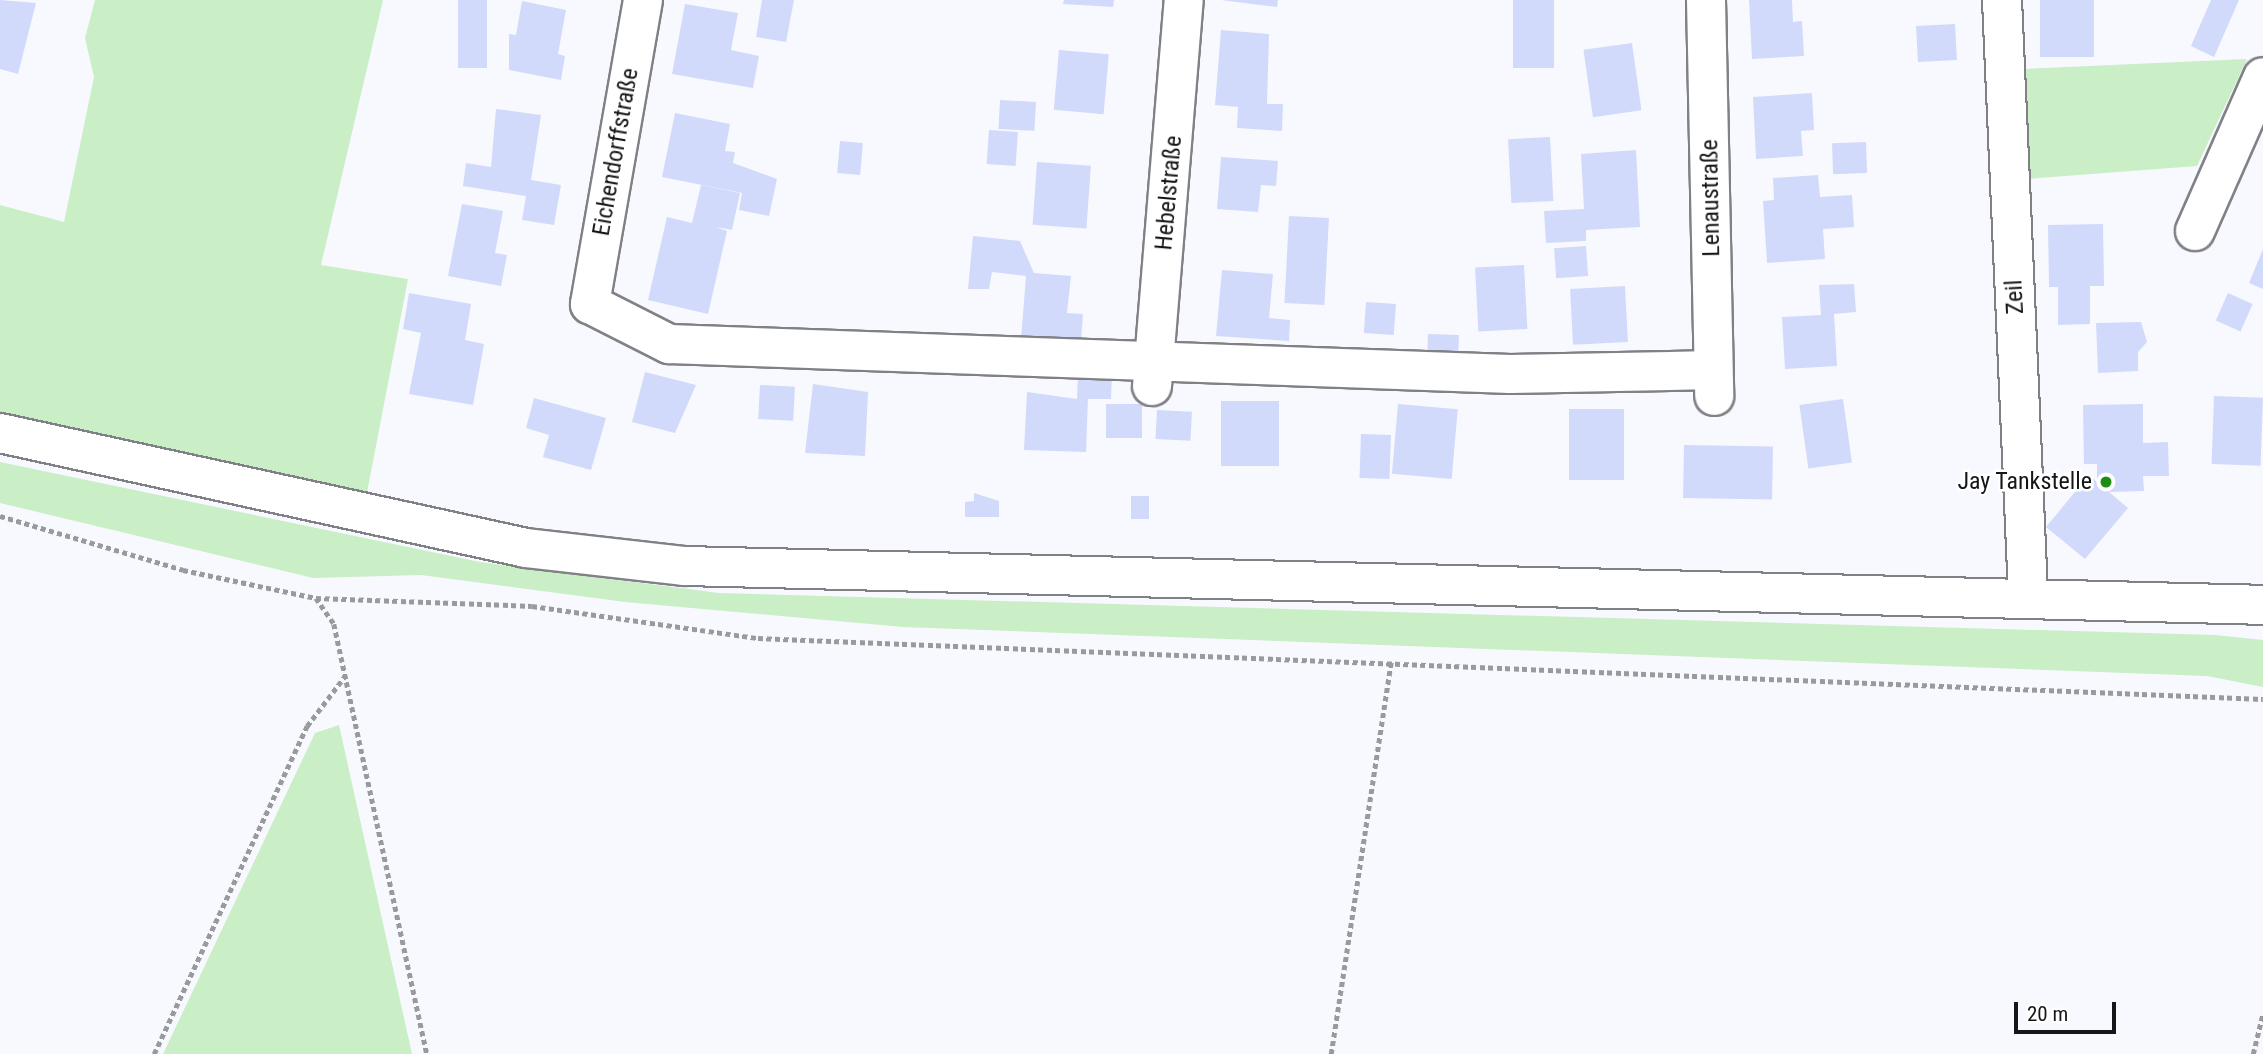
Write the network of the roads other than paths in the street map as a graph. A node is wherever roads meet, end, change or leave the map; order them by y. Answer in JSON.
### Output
{"nodes":[{"id":1,"x":643,"y":0,"type":"edge"},
{"id":2,"x":1184,"y":0,"type":"edge"},
{"id":3,"x":1706,"y":0,"type":"edge"},
{"id":4,"x":2002,"y":0,"type":"edge"},
{"id":5,"x":2263,"y":77,"type":"edge"},
{"id":6,"x":2196,"y":231,"type":"dead end"},
{"id":7,"x":1152,"y":374,"type":"junction"},
{"id":8,"x":0,"y":433,"type":"edge"},
{"id":9,"x":2028,"y":594,"type":"junction"},
{"id":10,"x":2263,"y":605,"type":"edge"}],
"edges":[{"from":1,"to":7,"type":"street","name":"Eichendorffstraße"},
{"from":2,"to":7,"type":"street","name":"Hebelstraße"},
{"from":3,"to":7,"type":"street","name":"Lenaustraße"},
{"from":4,"to":9,"type":"street","name":"Zeil"},
{"from":5,"to":6,"type":"street"},
{"from":8,"to":9,"type":"street"},
{"from":9,"to":10,"type":"street"}]}
